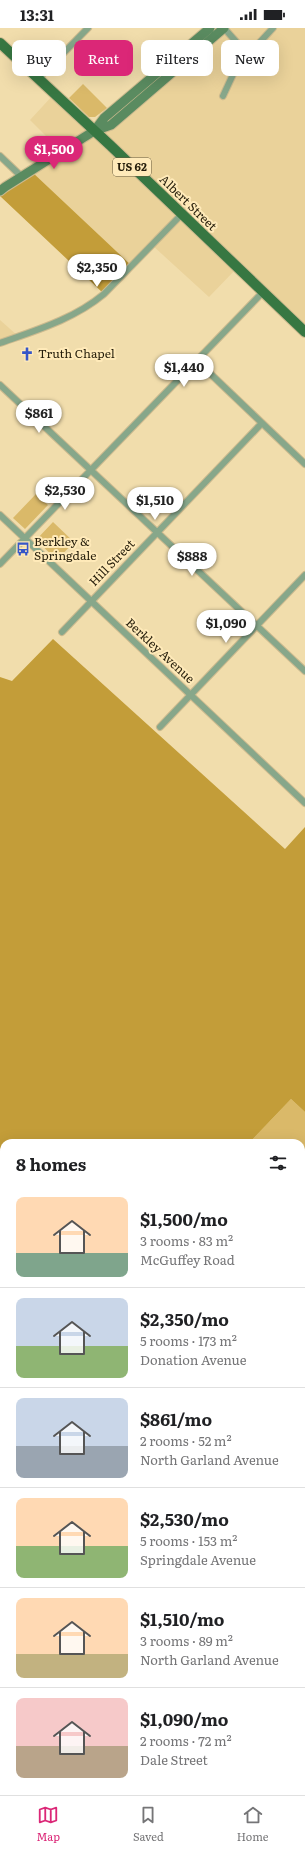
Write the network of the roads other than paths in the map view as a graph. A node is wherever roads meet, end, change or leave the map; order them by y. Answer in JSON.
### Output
{"nodes":[{"id":1,"x":88,"y":28,"type":"edge"},
{"id":2,"x":210,"y":28,"type":"edge"},
{"id":3,"x":224,"y":28,"type":"edge"},
{"id":4,"x":273,"y":28,"type":"edge"},
{"id":5,"x":235,"y":40,"type":"edge"},
{"id":6,"x":262,"y":40,"type":"edge"},
{"id":7,"x":0,"y":43,"type":"edge"},
{"id":8,"x":232,"y":76,"type":"edge"},
{"id":9,"x":38,"y":79,"type":"junction"},
{"id":10,"x":223,"y":96,"type":"dead end"},
{"id":11,"x":94,"y":131,"type":"junction"},
{"id":12,"x":0,"y":156,"type":"edge"},
{"id":13,"x":22,"y":177,"type":"junction"},
{"id":14,"x":0,"y":192,"type":"edge"},
{"id":15,"x":181,"y":215,"type":"junction"},
{"id":16,"x":263,"y":292,"type":"junction"},
{"id":17,"x":305,"y":332,"type":"edge"},
{"id":18,"x":0,"y":343,"type":"edge"},
{"id":19,"x":197,"y":361,"type":"junction"},
{"id":20,"x":0,"y":385,"type":"edge"},
{"id":21,"x":262,"y":423,"type":"junction"},
{"id":22,"x":305,"y":464,"type":"edge"},
{"id":23,"x":91,"y":470,"type":"junction"},
{"id":24,"x":0,"y":515,"type":"edge"},
{"id":25,"x":157,"y":532,"type":"junction"},
{"id":26,"x":25,"y":539,"type":"junction"},
{"id":27,"x":0,"y":564,"type":"edge"},
{"id":28,"x":305,"y":575,"type":"edge"},
{"id":29,"x":90,"y":601,"type":"junction"},
{"id":30,"x":256,"y":625,"type":"junction"},
{"id":31,"x":62,"y":632,"type":"dead end"},
{"id":32,"x":305,"y":671,"type":"edge"},
{"id":33,"x":191,"y":695,"type":"junction"},
{"id":34,"x":160,"y":727,"type":"dead end"},
{"id":35,"x":305,"y":802,"type":"edge"}],
"edges":[{"from":1,"to":9,"type":"street"},
{"from":2,"to":11,"type":"main road"},
{"from":3,"to":5,"type":"street"},
{"from":3,"to":11,"type":"main road"},
{"from":4,"to":6,"type":"street"},
{"from":7,"to":9,"type":"main road","name":"Albert Street","number":"US 62"},
{"from":8,"to":10,"type":"street"},
{"from":9,"to":11,"type":"main road","name":"Albert Street","number":"US 62"},
{"from":11,"to":13,"type":"main road"},
{"from":11,"to":15,"type":"main road","name":"Albert Street","number":"US 62"},
{"from":12,"to":13,"type":"street"},
{"from":13,"to":14,"type":"main road"},
{"from":15,"to":16,"type":"main road","name":"Albert Street","number":"US 62"},
{"from":15,"to":18,"type":"street"},
{"from":16,"to":17,"type":"main road","name":"Albert Street","number":"US 62"},
{"from":16,"to":19,"type":"street"},
{"from":19,"to":21,"type":"street"},
{"from":19,"to":23,"type":"street"},
{"from":20,"to":23,"type":"street"},
{"from":21,"to":22,"type":"street"},
{"from":21,"to":25,"type":"street","name":"Hill Street"},
{"from":23,"to":25,"type":"street"},
{"from":23,"to":26,"type":"street"},
{"from":24,"to":26,"type":"street","name":"Berkley Avenue"},
{"from":25,"to":29,"type":"street","name":"Hill Street"},
{"from":25,"to":30,"type":"street"},
{"from":26,"to":27,"type":"street"},
{"from":26,"to":29,"type":"street","name":"Berkley Avenue"},
{"from":28,"to":30,"type":"street"},
{"from":29,"to":31,"type":"street","name":"Hill Street"},
{"from":29,"to":33,"type":"street","name":"Berkley Avenue"},
{"from":30,"to":32,"type":"street"},
{"from":30,"to":33,"type":"street"},
{"from":33,"to":34,"type":"street"},
{"from":33,"to":35,"type":"street","name":"Berkley Avenue"}]}
